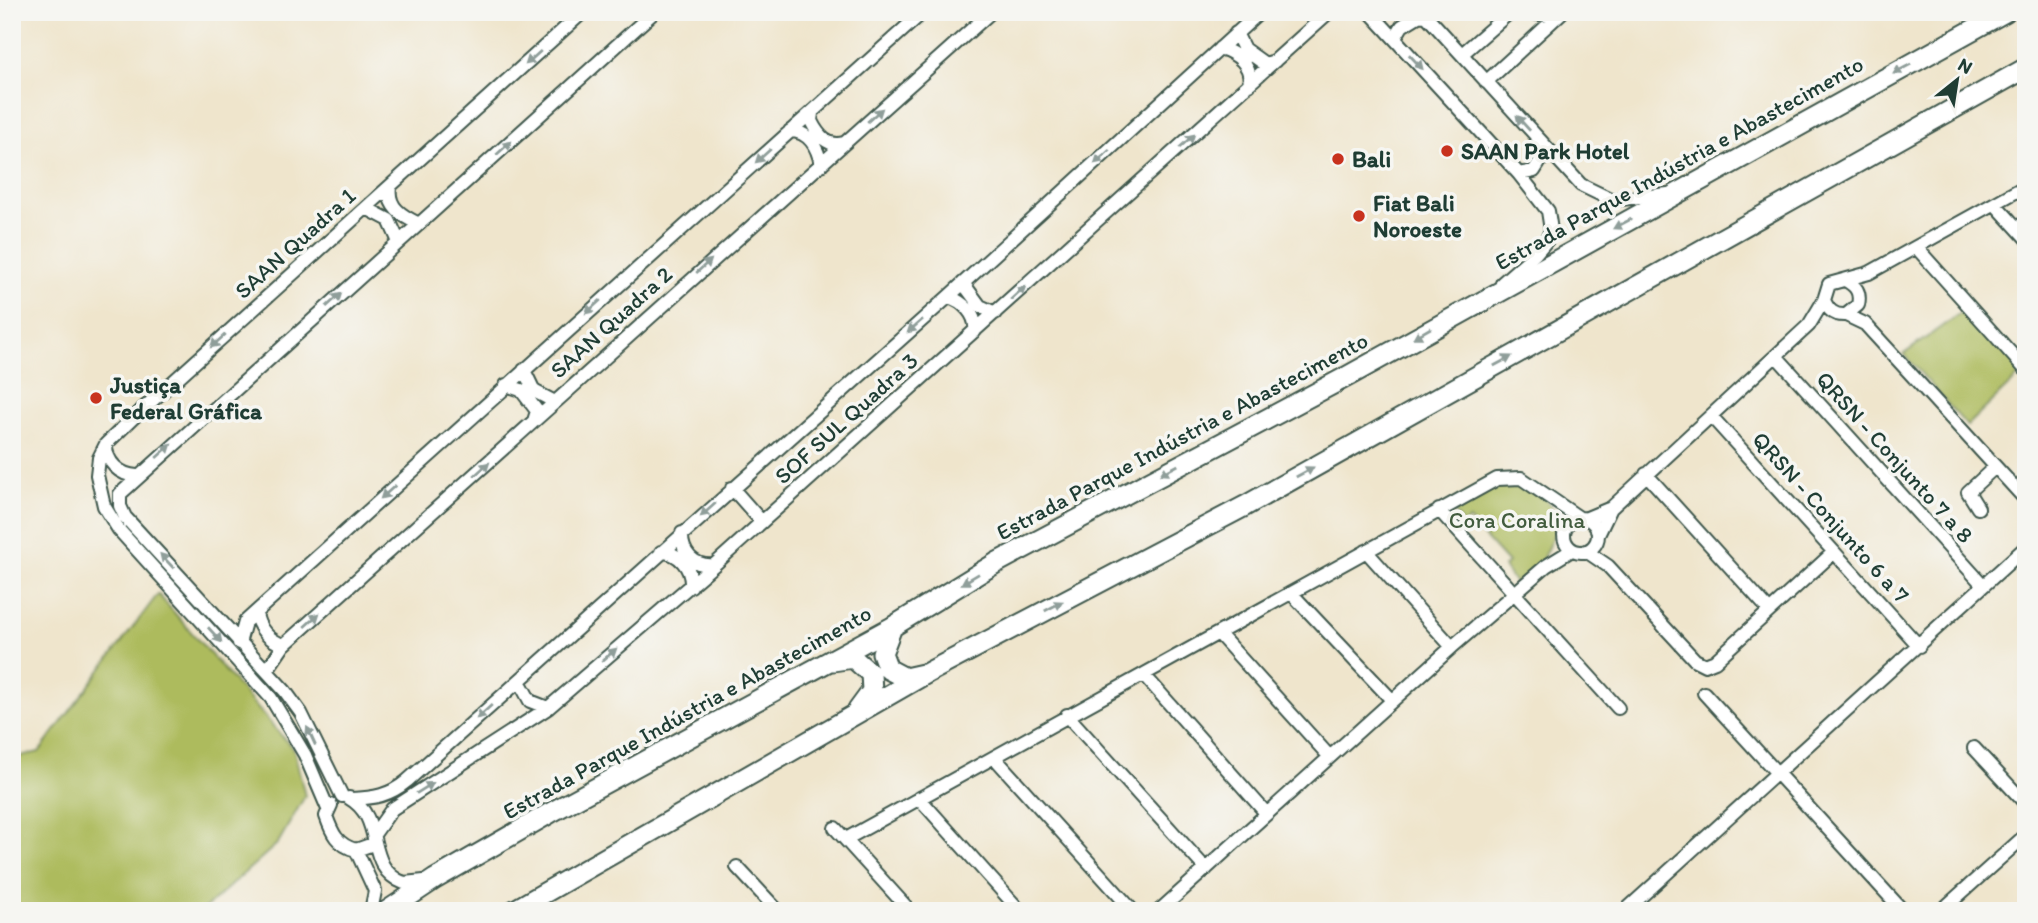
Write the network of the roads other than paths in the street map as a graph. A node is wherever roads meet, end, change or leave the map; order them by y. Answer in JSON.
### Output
{"nodes":[{"id":1,"x":583,"y":12,"type":"edge"},
{"id":2,"x":654,"y":12,"type":"edge"},
{"id":3,"x":923,"y":12,"type":"edge"},
{"id":4,"x":991,"y":12,"type":"edge"},
{"id":5,"x":1261,"y":12,"type":"edge"},
{"id":6,"x":1329,"y":12,"type":"edge"},
{"id":7,"x":1370,"y":12,"type":"edge"},
{"id":8,"x":1510,"y":12,"type":"edge"},
{"id":9,"x":1529,"y":12,"type":"edge"},
{"id":10,"x":2005,"y":12,"type":"edge"},
{"id":11,"x":1425,"y":14,"type":"edge"},
{"id":12,"x":1559,"y":15,"type":"edge"},
{"id":13,"x":1236,"y":33,"type":"junction"},
{"id":14,"x":1395,"y":38,"type":"junction"},
{"id":15,"x":1220,"y":48,"type":"junction"},
{"id":16,"x":1462,"y":54,"type":"junction"},
{"id":17,"x":1275,"y":61,"type":"junction"},
{"id":18,"x":2026,"y":68,"type":"edge"},
{"id":19,"x":1486,"y":82,"type":"junction"},
{"id":20,"x":1249,"y":85,"type":"junction"},
{"id":21,"x":811,"y":113,"type":"junction"},
{"id":22,"x":790,"y":131,"type":"junction"},
{"id":23,"x":844,"y":142,"type":"junction"},
{"id":24,"x":1547,"y":150,"type":"junction"},
{"id":25,"x":821,"y":165,"type":"junction"},
{"id":26,"x":1519,"y":174,"type":"junction"},
{"id":27,"x":2026,"y":186,"type":"edge"},
{"id":28,"x":390,"y":187,"type":"junction"},
{"id":29,"x":1682,"y":191,"type":"junction"},
{"id":30,"x":1995,"y":204,"type":"junction"},
{"id":31,"x":366,"y":208,"type":"junction"},
{"id":32,"x":419,"y":224,"type":"junction"},
{"id":33,"x":2026,"y":238,"type":"edge"},
{"id":34,"x":399,"y":242,"type":"junction"},
{"id":35,"x":1916,"y":247,"type":"junction"},
{"id":36,"x":1869,"y":272,"type":"junction"},
{"id":37,"x":1845,"y":280,"type":"junction"},
{"id":38,"x":963,"y":283,"type":"junction"},
{"id":39,"x":948,"y":297,"type":"junction"},
{"id":40,"x":1482,"y":299,"type":"junction"},
{"id":41,"x":1858,"y":299,"type":"junction"},
{"id":42,"x":1824,"y":300,"type":"junction"},
{"id":43,"x":995,"y":313,"type":"junction"},
{"id":44,"x":1841,"y":314,"type":"junction"},
{"id":45,"x":1865,"y":324,"type":"junction"},
{"id":46,"x":1810,"y":325,"type":"junction"},
{"id":47,"x":975,"y":331,"type":"junction"},
{"id":48,"x":1776,"y":357,"type":"junction"},
{"id":49,"x":524,"y":370,"type":"junction"},
{"id":50,"x":2026,"y":370,"type":"edge"},
{"id":51,"x":506,"y":385,"type":"junction"},
{"id":52,"x":555,"y":402,"type":"junction"},
{"id":53,"x":1711,"y":416,"type":"junction"},
{"id":54,"x":534,"y":421,"type":"junction"},
{"id":55,"x":106,"y":444,"type":"junction"},
{"id":56,"x":1995,"y":467,"type":"junction"},
{"id":57,"x":1646,"y":474,"type":"junction"},
{"id":58,"x":137,"y":476,"type":"junction"},
{"id":59,"x":732,"y":488,"type":"junction"},
{"id":60,"x":2026,"y":500,"type":"edge"},
{"id":61,"x":1552,"y":502,"type":"junction"},
{"id":62,"x":1611,"y":508,"type":"junction"},
{"id":63,"x":1978,"y":508,"type":"dead end"},
{"id":64,"x":1439,"y":510,"type":"junction"},
{"id":65,"x":1583,"y":518,"type":"junction"},
{"id":66,"x":762,"y":522,"type":"junction"},
{"id":67,"x":682,"y":533,"type":"junction"},
{"id":68,"x":1563,"y":534,"type":"junction"},
{"id":69,"x":1598,"y":537,"type":"junction"},
{"id":70,"x":2026,"y":547,"type":"edge"},
{"id":71,"x":1572,"y":550,"type":"junction"},
{"id":72,"x":1366,"y":551,"type":"junction"},
{"id":73,"x":1586,"y":551,"type":"junction"},
{"id":74,"x":660,"y":552,"type":"junction"},
{"id":75,"x":1834,"y":552,"type":"junction"},
{"id":76,"x":714,"y":565,"type":"junction"},
{"id":77,"x":1546,"y":566,"type":"junction"},
{"id":78,"x":1608,"y":566,"type":"junction"},
{"id":79,"x":1983,"y":585,"type":"junction"},
{"id":80,"x":691,"y":586,"type":"junction"},
{"id":81,"x":1515,"y":593,"type":"junction"},
{"id":82,"x":1292,"y":594,"type":"junction"},
{"id":83,"x":1769,"y":610,"type":"junction"},
{"id":84,"x":256,"y":612,"type":"junction"},
{"id":85,"x":245,"y":622,"type":"junction"},
{"id":86,"x":226,"y":624,"type":"junction"},
{"id":87,"x":892,"y":627,"type":"junction"},
{"id":88,"x":1219,"y":634,"type":"junction"},
{"id":89,"x":239,"y":638,"type":"junction"},
{"id":90,"x":284,"y":645,"type":"junction"},
{"id":91,"x":1919,"y":646,"type":"junction"},
{"id":92,"x":1452,"y":647,"type":"junction"},
{"id":93,"x":239,"y":662,"type":"junction"},
{"id":94,"x":822,"y":663,"type":"junction"},
{"id":95,"x":267,"y":670,"type":"junction"},
{"id":96,"x":929,"y":672,"type":"junction"},
{"id":97,"x":1144,"y":674,"type":"junction"},
{"id":98,"x":519,"y":681,"type":"junction"},
{"id":99,"x":1704,"y":694,"type":"dead end"},
{"id":100,"x":1392,"y":700,"type":"junction"},
{"id":101,"x":548,"y":708,"type":"junction"},
{"id":102,"x":1618,"y":708,"type":"dead end"},
{"id":103,"x":1067,"y":715,"type":"junction"},
{"id":104,"x":853,"y":716,"type":"junction"},
{"id":105,"x":1974,"y":748,"type":"dead end"},
{"id":106,"x":1329,"y":756,"type":"junction"},
{"id":107,"x":994,"y":757,"type":"junction"},
{"id":108,"x":1779,"y":772,"type":"junction"},
{"id":109,"x":347,"y":798,"type":"junction"},
{"id":110,"x":919,"y":798,"type":"junction"},
{"id":111,"x":2026,"y":804,"type":"edge"},
{"id":112,"x":328,"y":809,"type":"junction"},
{"id":113,"x":1266,"y":813,"type":"junction"},
{"id":114,"x":835,"y":828,"type":"dead end"},
{"id":115,"x":2026,"y":835,"type":"edge"},
{"id":116,"x":374,"y":838,"type":"junction"},
{"id":117,"x":846,"y":839,"type":"junction"},
{"id":118,"x":356,"y":850,"type":"junction"},
{"id":119,"x":737,"y":867,"type":"dead end"},
{"id":120,"x":1206,"y":869,"type":"junction"},
{"id":121,"x":435,"y":879,"type":"junction"},
{"id":122,"x":371,"y":911,"type":"edge"},
{"id":123,"x":387,"y":911,"type":"edge"},
{"id":124,"x":513,"y":911,"type":"edge"},
{"id":125,"x":778,"y":911,"type":"edge"},
{"id":126,"x":910,"y":911,"type":"edge"},
{"id":127,"x":1020,"y":911,"type":"edge"},
{"id":128,"x":1133,"y":911,"type":"edge"},
{"id":129,"x":1159,"y":911,"type":"edge"},
{"id":130,"x":1625,"y":911,"type":"edge"},
{"id":131,"x":1903,"y":911,"type":"edge"},
{"id":132,"x":1941,"y":911,"type":"edge"}],
"edges":[{"from":1,"to":28,"type":"street","name":"SAAN Quadra 1","one_way":true},
{"from":32,"to":2,"type":"street","one_way":true},
{"from":3,"to":21,"type":"street"},
{"from":23,"to":4,"type":"street","name":"SAAN Quadra 2","one_way":true},
{"from":5,"to":13,"type":"street"},
{"from":6,"to":17,"type":"street","name":"SOF SUL Quadra 3"},
{"from":7,"to":14,"type":"street"},
{"from":8,"to":16,"type":"street"},
{"from":9,"to":12,"type":"street"},
{"from":10,"to":29,"type":"highway","name":"Estrada Parque Indústria e Abastecimento","one_way":true},
{"from":11,"to":14,"type":"street"},
{"from":11,"to":16,"type":"street"},
{"from":12,"to":19,"type":"street"},
{"from":13,"to":15,"type":"street"},
{"from":13,"to":17,"type":"street"},
{"from":14,"to":26,"type":"street","one_way":true},
{"from":15,"to":20,"type":"street"},
{"from":15,"to":38,"type":"street","one_way":true},
{"from":16,"to":19,"type":"street"},
{"from":17,"to":20,"type":"street","name":"SOF SUL Quadra 3"},
{"from":96,"to":18,"type":"highway","one_way":true},
{"from":24,"to":19,"type":"street","one_way":true},
{"from":43,"to":20,"type":"street","name":"SOF SUL Quadra 3","one_way":true},
{"from":21,"to":22,"type":"street"},
{"from":21,"to":23,"type":"street"},
{"from":22,"to":25,"type":"street"},
{"from":22,"to":49,"type":"street","one_way":true},
{"from":23,"to":25,"type":"street","name":"SAAN Quadra 2"},
{"from":24,"to":26,"type":"street"},
{"from":24,"to":29,"type":"street"},
{"from":52,"to":25,"type":"street","name":"SAAN Quadra 2","one_way":true},
{"from":26,"to":40,"type":"street"},
{"from":27,"to":30,"type":"street"},
{"from":28,"to":31,"type":"street","name":"SAAN Quadra 1"},
{"from":28,"to":32,"type":"street"},
{"from":29,"to":40,"type":"highway","name":"Estrada Parque Indústria e Abastecimento","one_way":true},
{"from":30,"to":33,"type":"street"},
{"from":30,"to":35,"type":"street"},
{"from":31,"to":34,"type":"street"},
{"from":31,"to":55,"type":"street","name":"SAAN Quadra 1","one_way":true},
{"from":32,"to":34,"type":"street"},
{"from":58,"to":34,"type":"street","one_way":true},
{"from":35,"to":36,"type":"street"},
{"from":35,"to":50,"type":"street"},
{"from":36,"to":37,"type":"street"},
{"from":36,"to":41,"type":"street"},
{"from":37,"to":41,"type":"street"},
{"from":37,"to":42,"type":"street"},
{"from":38,"to":39,"type":"street"},
{"from":38,"to":43,"type":"street"},
{"from":39,"to":47,"type":"street"},
{"from":39,"to":59,"type":"street","one_way":true},
{"from":40,"to":87,"type":"highway","name":"Estrada Parque Indústria e Abastecimento","one_way":true},
{"from":41,"to":44,"type":"street"},
{"from":41,"to":45,"type":"street"},
{"from":42,"to":44,"type":"street"},
{"from":42,"to":46,"type":"street"},
{"from":43,"to":47,"type":"street","name":"SOF SUL Quadra 3"},
{"from":44,"to":45,"type":"street"},
{"from":44,"to":46,"type":"street"},
{"from":45,"to":56,"type":"street"},
{"from":46,"to":48,"type":"street"},
{"from":47,"to":66,"type":"street","name":"SOF SUL Quadra 3"},
{"from":48,"to":53,"type":"street"},
{"from":48,"to":79,"type":"street","name":"QRSN - Conjunto 7 a 8"},
{"from":49,"to":51,"type":"street"},
{"from":49,"to":52,"type":"street"},
{"from":51,"to":54,"type":"street"},
{"from":51,"to":84,"type":"street","one_way":true},
{"from":52,"to":54,"type":"street","name":"SAAN Quadra 2"},
{"from":53,"to":57,"type":"street"},
{"from":53,"to":75,"type":"street","name":"QRSN - Conjunto 6 a 7"},
{"from":90,"to":54,"type":"street","name":"SAAN Quadra 2","one_way":true},
{"from":55,"to":58,"type":"street"},
{"from":55,"to":93,"type":"street","one_way":true},
{"from":56,"to":60,"type":"street"},
{"from":56,"to":63,"type":"street"},
{"from":57,"to":62,"type":"street"},
{"from":57,"to":83,"type":"street"},
{"from":86,"to":58,"type":"street","one_way":true},
{"from":59,"to":66,"type":"street"},
{"from":59,"to":67,"type":"street","one_way":true},
{"from":61,"to":64,"type":"street"},
{"from":61,"to":65,"type":"street"},
{"from":61,"to":68,"type":"street"},
{"from":62,"to":65,"type":"street"},
{"from":62,"to":69,"type":"street"},
{"from":64,"to":72,"type":"street"},
{"from":64,"to":81,"type":"street"},
{"from":65,"to":68,"type":"street"},
{"from":65,"to":69,"type":"street"},
{"from":66,"to":76,"type":"street","name":"SOF SUL Quadra 3"},
{"from":67,"to":74,"type":"street"},
{"from":67,"to":76,"type":"street"},
{"from":68,"to":71,"type":"street"},
{"from":68,"to":77,"type":"street"},
{"from":69,"to":73,"type":"street"},
{"from":69,"to":78,"type":"street"},
{"from":70,"to":79,"type":"street"},
{"from":71,"to":73,"type":"street"},
{"from":71,"to":77,"type":"street"},
{"from":72,"to":82,"type":"street"},
{"from":72,"to":92,"type":"street"},
{"from":73,"to":78,"type":"street"},
{"from":74,"to":80,"type":"street"},
{"from":74,"to":98,"type":"street"},
{"from":75,"to":83,"type":"street"},
{"from":75,"to":91,"type":"street","name":"QRSN - Conjunto 6 a 7"},
{"from":76,"to":80,"type":"street","name":"SOF SUL Quadra 3"},
{"from":77,"to":81,"type":"street"},
{"from":78,"to":83,"type":"street"},
{"from":79,"to":91,"type":"street"},
{"from":101,"to":80,"type":"street","name":"SOF SUL Quadra 3","one_way":true},
{"from":81,"to":92,"type":"street"},
{"from":81,"to":102,"type":"street"},
{"from":82,"to":88,"type":"street"},
{"from":82,"to":100,"type":"street"},
{"from":84,"to":85,"type":"street"},
{"from":84,"to":90,"type":"street"},
{"from":85,"to":86,"type":"street"},
{"from":85,"to":89,"type":"street"},
{"from":86,"to":89,"type":"street"},
{"from":87,"to":94,"type":"highway","name":"Estrada Parque Indústria e Abastecimento"},
{"from":87,"to":96,"type":"highway"},
{"from":88,"to":97,"type":"street"},
{"from":88,"to":106,"type":"street"},
{"from":89,"to":93,"type":"street"},
{"from":89,"to":95,"type":"street"},
{"from":90,"to":95,"type":"street","name":"SAAN Quadra 2"},
{"from":91,"to":108,"type":"street"},
{"from":92,"to":100,"type":"street"},
{"from":93,"to":112,"type":"street"},
{"from":94,"to":104,"type":"highway"},
{"from":94,"to":121,"type":"highway","name":"Estrada Parque Indústria e Abastecimento"},
{"from":109,"to":95,"type":"street","one_way":true},
{"from":96,"to":104,"type":"highway"},
{"from":97,"to":103,"type":"street"},
{"from":97,"to":113,"type":"street"},
{"from":98,"to":101,"type":"street"},
{"from":98,"to":109,"type":"street","one_way":true},
{"from":99,"to":108,"type":"street"},
{"from":100,"to":106,"type":"street"},
{"from":116,"to":101,"type":"street","name":"SOF SUL Quadra 3","one_way":true},
{"from":103,"to":107,"type":"street"},
{"from":103,"to":120,"type":"street"},
{"from":104,"to":124,"type":"highway"},
{"from":105,"to":111,"type":"street"},
{"from":106,"to":113,"type":"street"},
{"from":107,"to":110,"type":"street"},
{"from":107,"to":128,"type":"street"},
{"from":108,"to":130,"type":"street"},
{"from":108,"to":131,"type":"street"},
{"from":109,"to":112,"type":"street"},
{"from":109,"to":116,"type":"street"},
{"from":110,"to":117,"type":"street"},
{"from":110,"to":127,"type":"street"},
{"from":112,"to":118,"type":"street"},
{"from":113,"to":120,"type":"street"},
{"from":114,"to":117,"type":"street"},
{"from":115,"to":132,"type":"street"},
{"from":116,"to":118,"type":"street"},
{"from":116,"to":121,"type":"street"},
{"from":117,"to":126,"type":"street"},
{"from":118,"to":122,"type":"street"},
{"from":119,"to":125,"type":"street"},
{"from":120,"to":129,"type":"street"},
{"from":121,"to":123,"type":"highway","name":"Estrada Parque Indústria e Abastecimento"}]}
